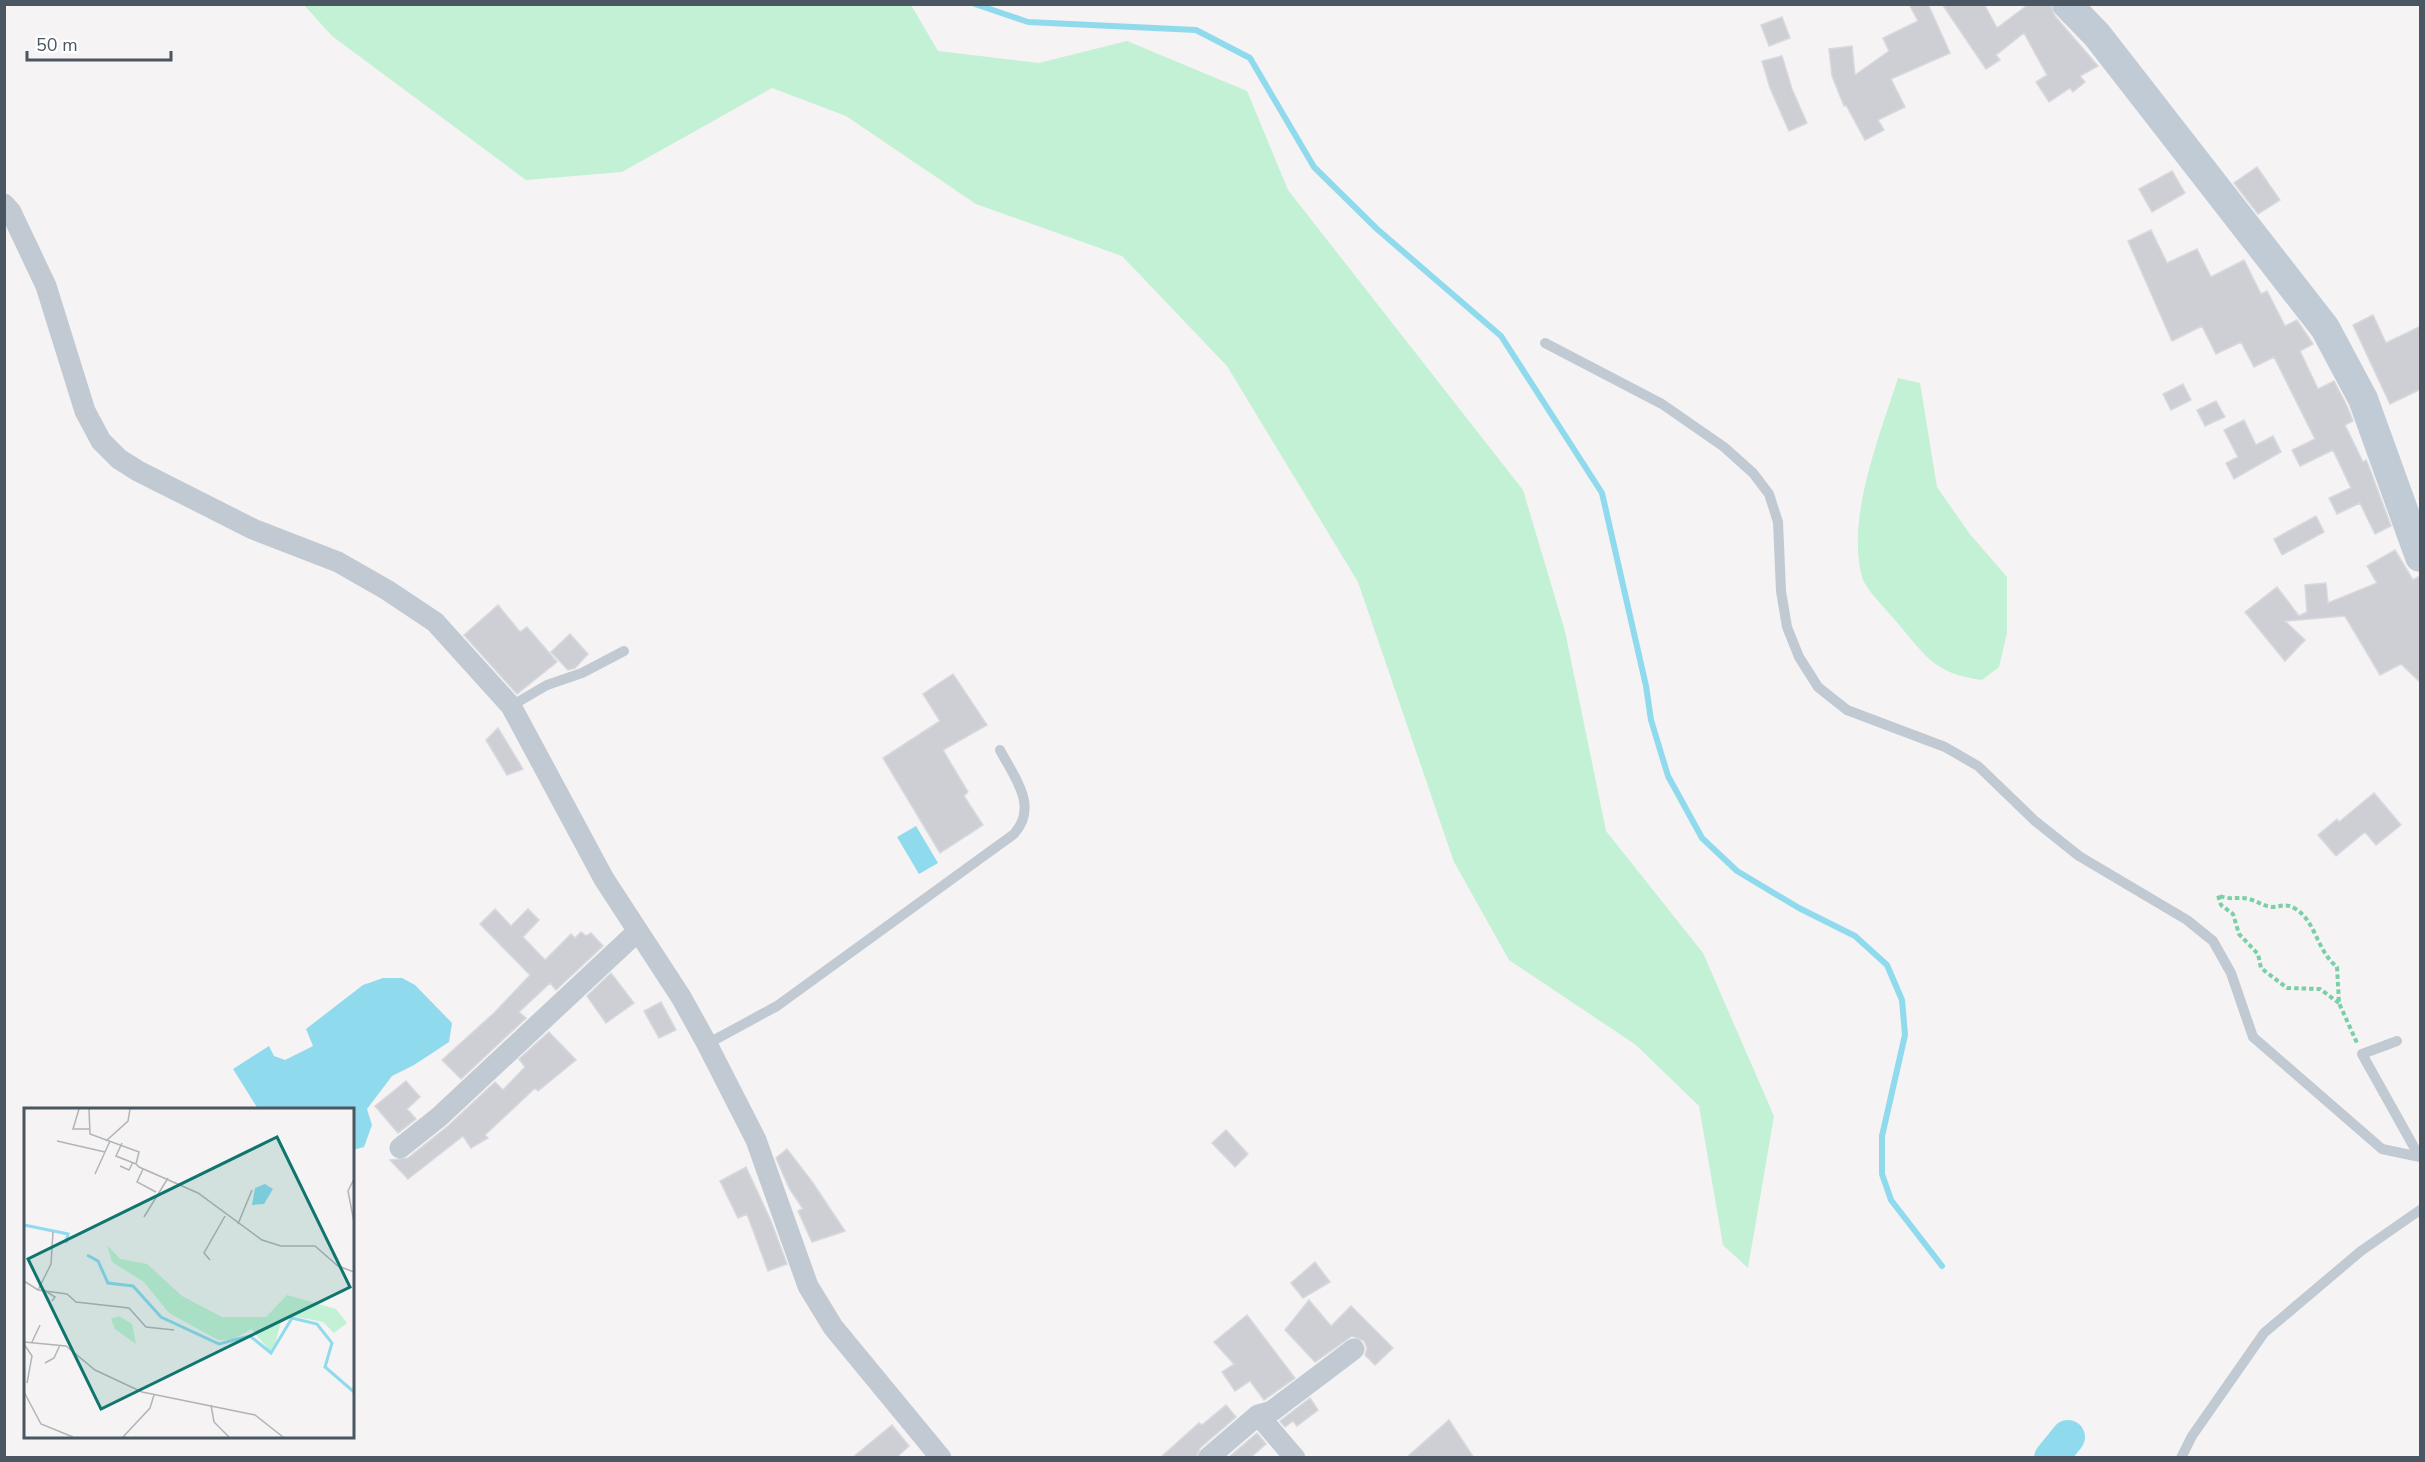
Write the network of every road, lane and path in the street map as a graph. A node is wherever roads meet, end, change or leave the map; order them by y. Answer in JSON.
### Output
{"nodes":[{"id":1,"x":2067,"y":4,"type":"edge"},
{"id":2,"x":4,"y":204,"type":"edge"},
{"id":3,"x":1545,"y":343,"type":"dead end"},
{"id":4,"x":2421,"y":556,"type":"edge"},
{"id":5,"x":624,"y":651,"type":"dead end"},
{"id":6,"x":510,"y":706,"type":"junction"},
{"id":7,"x":1000,"y":750,"type":"dead end"},
{"id":8,"x":638,"y":931,"type":"junction"},
{"id":9,"x":2339,"y":1004,"type":"junction"},
{"id":10,"x":2397,"y":1041,"type":"dead end"},
{"id":11,"x":707,"y":1044,"type":"junction"},
{"id":12,"x":2362,"y":1054,"type":"junction"},
{"id":13,"x":400,"y":1148,"type":"dead end"},
{"id":14,"x":2420,"y":1157,"type":"edge"},
{"id":15,"x":2421,"y":1210,"type":"edge"},
{"id":16,"x":1354,"y":1349,"type":"dead end"},
{"id":17,"x":1258,"y":1415,"type":"junction"},
{"id":18,"x":941,"y":1458,"type":"edge"},
{"id":19,"x":1208,"y":1458,"type":"edge"},
{"id":20,"x":1295,"y":1458,"type":"edge"},
{"id":21,"x":2181,"y":1458,"type":"edge"}],
"edges":[{"from":1,"to":4,"type":"street"},
{"from":2,"to":6,"type":"street"},
{"from":3,"to":14,"type":"lane"},
{"from":5,"to":6,"type":"lane"},
{"from":6,"to":8,"type":"street"},
{"from":7,"to":11,"type":"lane"},
{"from":8,"to":11,"type":"street"},
{"from":8,"to":13,"type":"street"},
{"from":9,"to":9,"type":"path"},
{"from":9,"to":12,"type":"path"},
{"from":10,"to":12,"type":"lane"},
{"from":11,"to":18,"type":"street"},
{"from":12,"to":14,"type":"lane"},
{"from":15,"to":21,"type":"lane"},
{"from":16,"to":17,"type":"street"},
{"from":17,"to":19,"type":"street"},
{"from":17,"to":20,"type":"street"}]}
